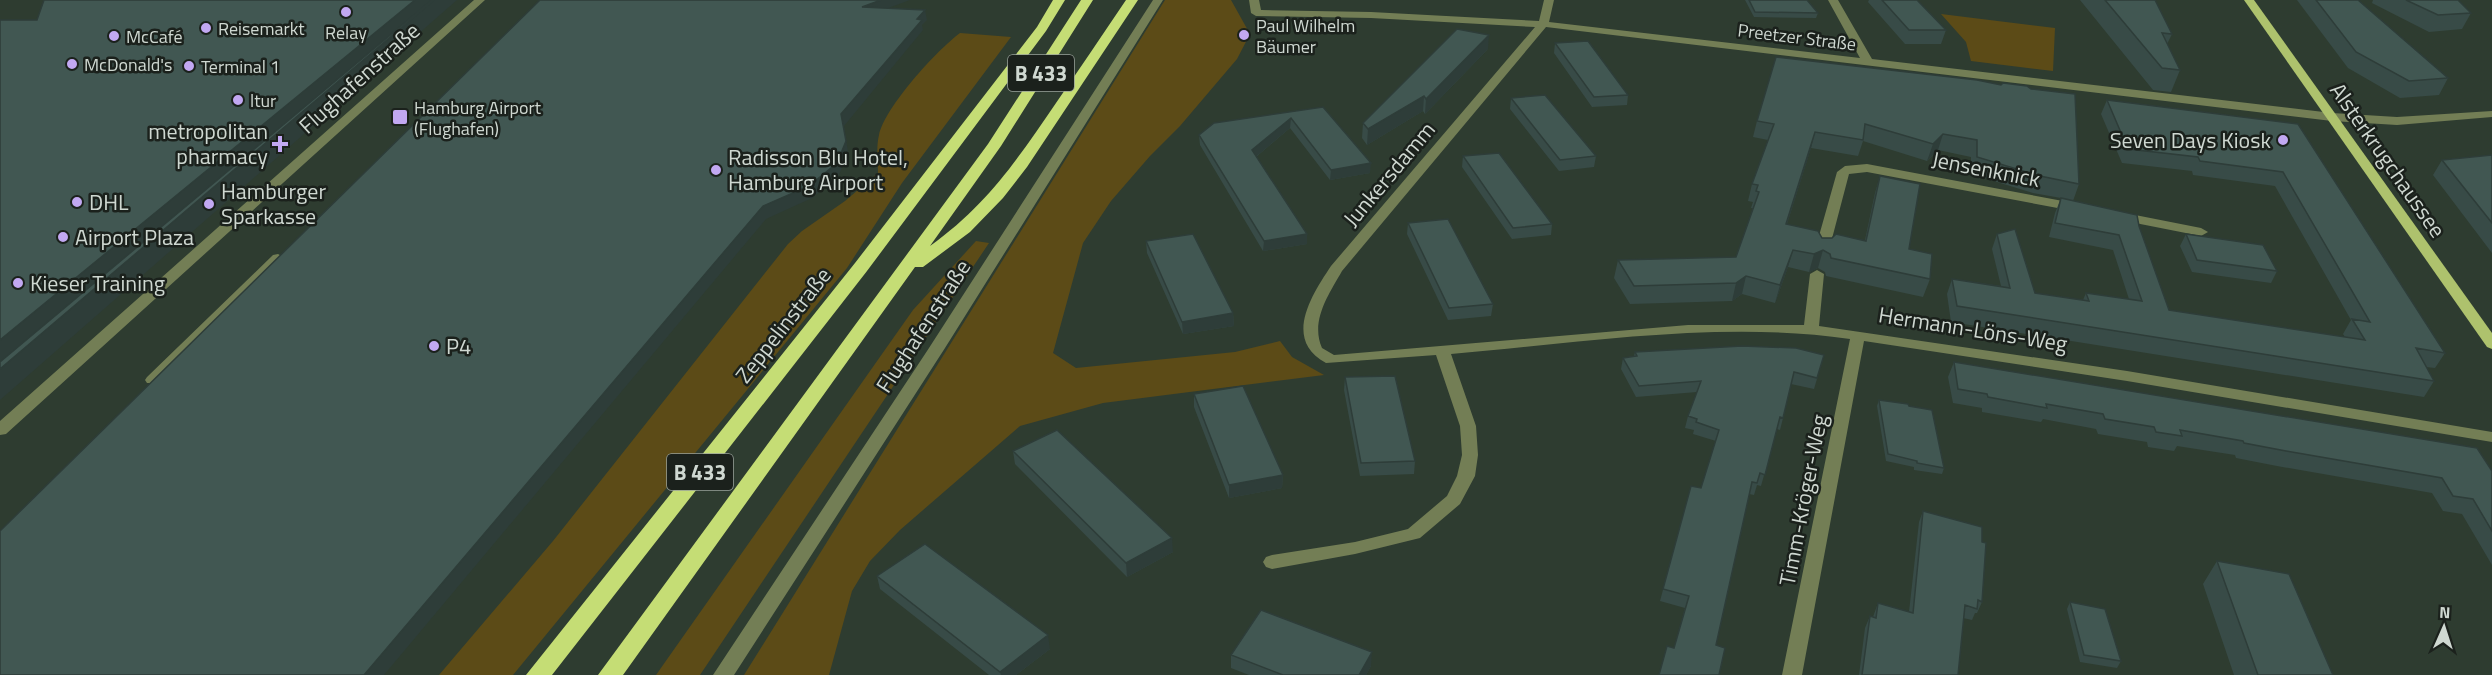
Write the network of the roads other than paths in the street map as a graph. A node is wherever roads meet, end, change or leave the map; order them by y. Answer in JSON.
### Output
{"nodes":[{"id":1,"x":480,"y":0,"type":"edge"},
{"id":2,"x":1059,"y":0,"type":"edge"},
{"id":3,"x":1087,"y":0,"type":"edge"},
{"id":4,"x":1132,"y":0,"type":"edge"},
{"id":5,"x":1158,"y":0,"type":"edge"},
{"id":6,"x":1254,"y":0,"type":"edge"},
{"id":7,"x":1549,"y":0,"type":"edge"},
{"id":8,"x":1833,"y":0,"type":"edge"},
{"id":9,"x":2249,"y":0,"type":"edge"},
{"id":10,"x":1543,"y":24,"type":"junction"},
{"id":11,"x":1867,"y":62,"type":"junction"},
{"id":12,"x":2492,"y":114,"type":"edge"},
{"id":13,"x":2332,"y":117,"type":"junction"},
{"id":14,"x":2088,"y":210,"type":"edge"},
{"id":15,"x":2111,"y":215,"type":"edge"},
{"id":16,"x":2201,"y":232,"type":"dead end"},
{"id":17,"x":289,"y":247,"type":"edge"},
{"id":18,"x":1822,"y":250,"type":"edge"},
{"id":19,"x":903,"y":273,"type":"junction"},
{"id":20,"x":1817,"y":274,"type":"edge"},
{"id":21,"x":1811,"y":329,"type":"junction"},
{"id":22,"x":1858,"y":335,"type":"junction"},
{"id":23,"x":2492,"y":344,"type":"edge"},
{"id":24,"x":1442,"y":351,"type":"junction"},
{"id":25,"x":1331,"y":360,"type":"joint"},
{"id":26,"x":145,"y":389,"type":"edge"},
{"id":27,"x":0,"y":430,"type":"edge"},
{"id":28,"x":2492,"y":437,"type":"edge"},
{"id":29,"x":1272,"y":562,"type":"dead end"},
{"id":30,"x":538,"y":675,"type":"edge"},
{"id":31,"x":610,"y":675,"type":"edge"},
{"id":32,"x":723,"y":675,"type":"edge"},
{"id":33,"x":1792,"y":675,"type":"edge"}],
"edges":[{"from":1,"to":27,"type":"street","name":"Flughafenstraße"},
{"from":2,"to":30,"type":"highway","name":"Zeppelinstraße","number":"B 433"},
{"from":3,"to":19,"type":"highway","number":"B 433"},
{"from":4,"to":19,"type":"highway"},
{"from":5,"to":32,"type":"street","name":"Flughafenstraße"},
{"from":6,"to":10,"type":"street","name":"Preetzer Straße"},
{"from":7,"to":10,"type":"street"},
{"from":8,"to":11,"type":"street"},
{"from":9,"to":13,"type":"main road","name":"Alsterkrugchaussee"},
{"from":10,"to":11,"type":"street","name":"Preetzer Straße"},
{"from":10,"to":25,"type":"street","name":"Junkersdamm"},
{"from":11,"to":13,"type":"street","name":"Preetzer Straße"},
{"from":12,"to":13,"type":"street","name":"Preetzer Straße"},
{"from":13,"to":23,"type":"main road","name":"Alsterkrugchaussee"},
{"from":14,"to":18,"type":"street","name":"Jensenknick"},
{"from":15,"to":16,"type":"street"},
{"from":17,"to":26,"type":"street"},
{"from":19,"to":31,"type":"highway","number":"B 433"},
{"from":20,"to":21,"type":"street"},
{"from":21,"to":22,"type":"street","name":"Hermann-Löns-Weg"},
{"from":21,"to":24,"type":"street","name":"Hermann-Löns-Weg"},
{"from":22,"to":28,"type":"street","name":"Hermann-Löns-Weg"},
{"from":22,"to":33,"type":"street","name":"Timm-Kröger-Weg"},
{"from":24,"to":25,"type":"street","name":"Hermann-Löns-Weg"},
{"from":24,"to":29,"type":"street"}]}
